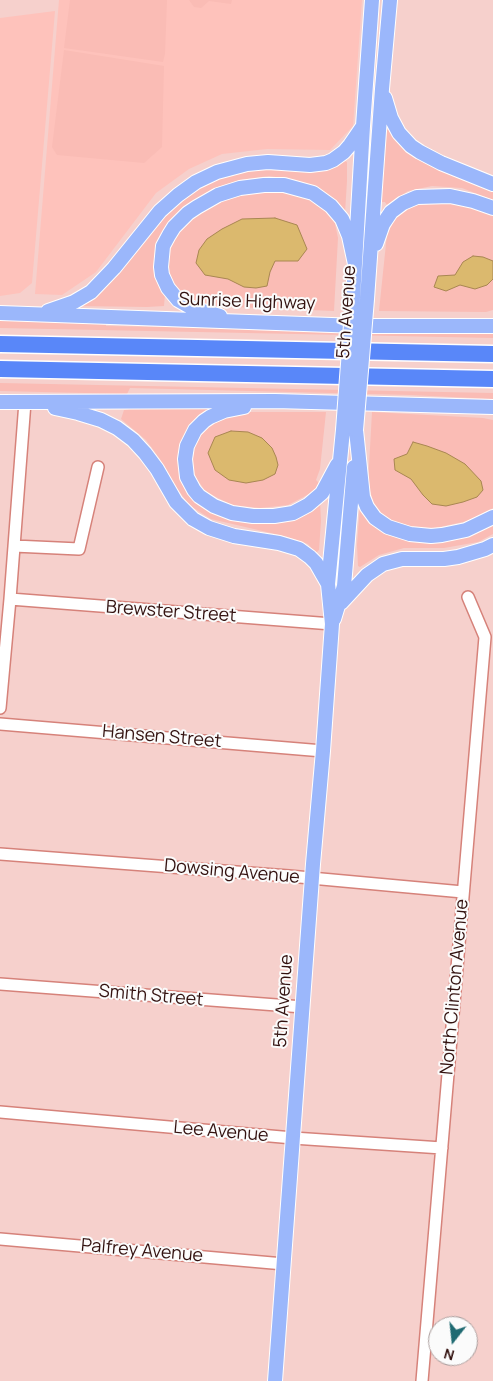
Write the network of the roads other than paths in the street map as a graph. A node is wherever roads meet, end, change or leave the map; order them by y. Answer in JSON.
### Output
{"nodes":[{"id":1,"x":372,"y":0,"type":"edge"},
{"id":2,"x":390,"y":0,"type":"edge"},
{"id":3,"x":382,"y":88,"type":"junction"},
{"id":4,"x":363,"y":126,"type":"junction"},
{"id":5,"x":493,"y":184,"type":"edge"},
{"id":6,"x":493,"y":208,"type":"edge"},
{"id":7,"x":362,"y":265,"type":"junction"},
{"id":8,"x":0,"y":313,"type":"edge"},
{"id":9,"x":40,"y":314,"type":"junction"},
{"id":10,"x":493,"y":319,"type":"edge"},
{"id":11,"x":244,"y":322,"type":"junction"},
{"id":12,"x":472,"y":326,"type":"junction"},
{"id":13,"x":493,"y":326,"type":"edge"},
{"id":14,"x":0,"y":344,"type":"edge"},
{"id":15,"x":493,"y":354,"type":"edge"},
{"id":16,"x":0,"y":369,"type":"edge"},
{"id":17,"x":493,"y":379,"type":"edge"},
{"id":18,"x":275,"y":401,"type":"junction"},
{"id":19,"x":0,"y":402,"type":"edge"},
{"id":20,"x":25,"y":402,"type":"junction"},
{"id":21,"x":446,"y":405,"type":"junction"},
{"id":22,"x":493,"y":407,"type":"edge"},
{"id":23,"x":493,"y":417,"type":"edge"},
{"id":24,"x":350,"y":430,"type":"junction"},
{"id":25,"x":341,"y":457,"type":"junction"},
{"id":26,"x":98,"y":467,"type":"dead end"},
{"id":27,"x":493,"y":518,"type":"edge"},
{"id":28,"x":493,"y":545,"type":"edge"},
{"id":29,"x":14,"y":546,"type":"junction"},
{"id":30,"x":328,"y":584,"type":"junction"},
{"id":31,"x":468,"y":596,"type":"dead end"},
{"id":32,"x":10,"y":599,"type":"junction"},
{"id":33,"x":338,"y":605,"type":"junction"},
{"id":34,"x":332,"y":624,"type":"junction"},
{"id":35,"x":0,"y":708,"type":"edge"},
{"id":36,"x":0,"y":724,"type":"edge"},
{"id":37,"x":323,"y":750,"type":"junction"},
{"id":38,"x":0,"y":854,"type":"edge"},
{"id":39,"x":312,"y":879,"type":"junction"},
{"id":40,"x":463,"y":892,"type":"junction"},
{"id":41,"x":0,"y":984,"type":"edge"},
{"id":42,"x":303,"y":1007,"type":"junction"},
{"id":43,"x":0,"y":1112,"type":"edge"},
{"id":44,"x":293,"y":1138,"type":"junction"},
{"id":45,"x":442,"y":1148,"type":"junction"},
{"id":46,"x":0,"y":1239,"type":"edge"},
{"id":47,"x":284,"y":1264,"type":"junction"},
{"id":48,"x":275,"y":1381,"type":"edge"},
{"id":49,"x":422,"y":1381,"type":"edge"}],
"edges":[{"from":1,"to":4,"type":"main road","name":"5th Avenue"},
{"from":2,"to":3,"type":"main road","name":"5th Avenue"},
{"from":3,"to":5,"type":"main road"},
{"from":3,"to":7,"type":"main road","name":"5th Avenue"},
{"from":4,"to":7,"type":"main road","name":"5th Avenue"},
{"from":4,"to":9,"type":"main road"},
{"from":6,"to":7,"type":"main road"},
{"from":7,"to":11,"type":"main road"},
{"from":7,"to":24,"type":"main road","name":"5th Avenue","bridge":true},
{"from":8,"to":9,"type":"main road","name":"Sunrise Highway"},
{"from":9,"to":11,"type":"main road","name":"Sunrise Highway"},
{"from":10,"to":12,"type":"main road"},
{"from":11,"to":12,"type":"main road","name":"Sunrise Highway"},
{"from":12,"to":13,"type":"main road","name":"Sunrise Highway"},
{"from":14,"to":15,"type":"highway"},
{"from":16,"to":17,"type":"highway"},
{"from":18,"to":20,"type":"main road"},
{"from":18,"to":21,"type":"main road"},
{"from":18,"to":25,"type":"main road"},
{"from":19,"to":20,"type":"main road"},
{"from":20,"to":29,"type":"street"},
{"from":20,"to":30,"type":"main road"},
{"from":21,"to":22,"type":"main road"},
{"from":21,"to":23,"type":"main road"},
{"from":24,"to":25,"type":"main road","name":"5th Avenue"},
{"from":24,"to":27,"type":"main road"},
{"from":24,"to":33,"type":"main road","name":"5th Avenue"},
{"from":25,"to":30,"type":"main road","name":"5th Avenue"},
{"from":26,"to":29,"type":"street"},
{"from":28,"to":33,"type":"main road"},
{"from":29,"to":32,"type":"street"},
{"from":30,"to":34,"type":"main road","name":"5th Avenue"},
{"from":31,"to":40,"type":"street","name":"North Clinton Avenue"},
{"from":32,"to":34,"type":"street","name":"Brewster Street"},
{"from":32,"to":35,"type":"street"},
{"from":33,"to":34,"type":"main road","name":"5th Avenue"},
{"from":34,"to":37,"type":"main road","name":"5th Avenue"},
{"from":36,"to":37,"type":"street","name":"Hansen Street"},
{"from":37,"to":39,"type":"main road","name":"5th Avenue"},
{"from":38,"to":39,"type":"street","name":"Dowsing Avenue"},
{"from":39,"to":40,"type":"street","name":"Dowsing Avenue"},
{"from":39,"to":42,"type":"main road","name":"5th Avenue"},
{"from":40,"to":45,"type":"street","name":"North Clinton Avenue"},
{"from":41,"to":42,"type":"street","name":"Smith Street"},
{"from":42,"to":44,"type":"main road","name":"5th Avenue"},
{"from":43,"to":44,"type":"street","name":"Lee Avenue"},
{"from":44,"to":45,"type":"street","name":"Lee Avenue"},
{"from":44,"to":47,"type":"main road","name":"5th Avenue"},
{"from":45,"to":49,"type":"street","name":"North Clinton Avenue"},
{"from":46,"to":47,"type":"street","name":"Palfrey Avenue"},
{"from":47,"to":48,"type":"main road","name":"5th Avenue"}]}
